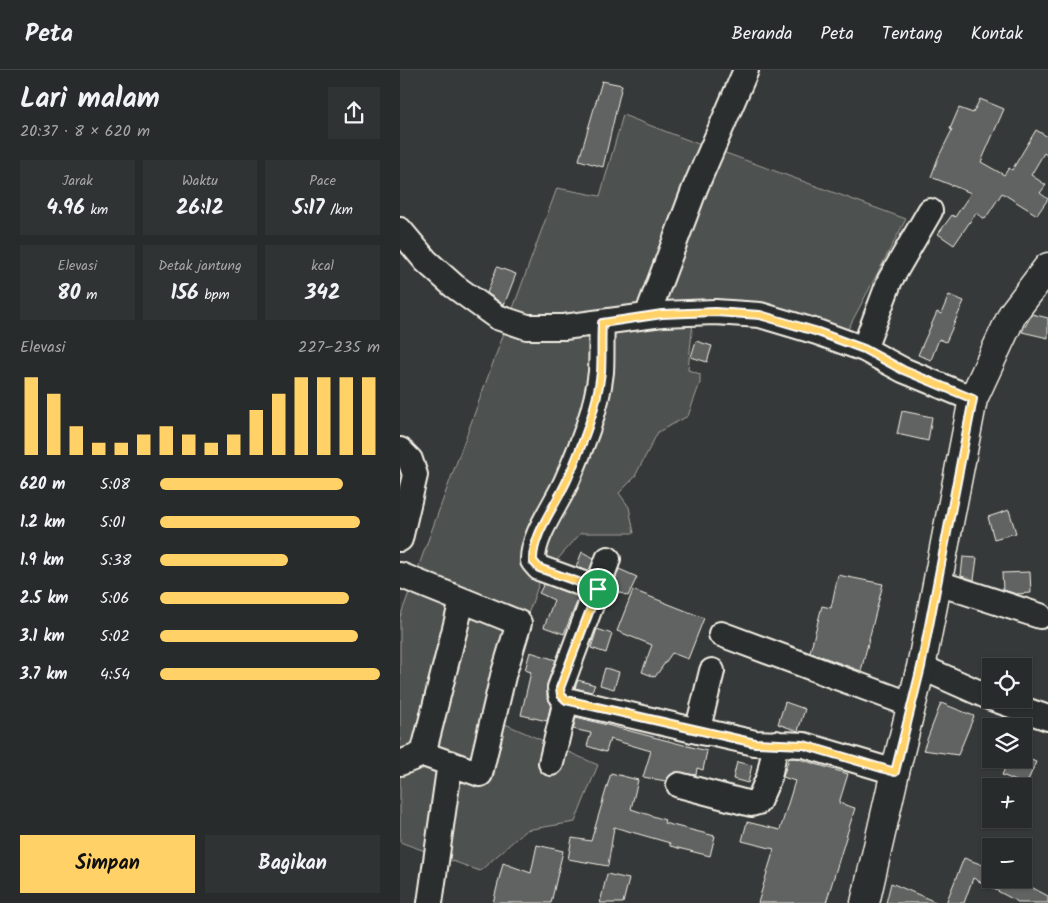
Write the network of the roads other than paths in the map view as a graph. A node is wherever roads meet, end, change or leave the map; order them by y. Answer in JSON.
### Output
{"nodes":[{"id":1,"x":746,"y":70,"type":"edge"},
{"id":2,"x":930,"y":211,"type":"dead end"},
{"id":3,"x":400,"y":230,"type":"edge"},
{"id":4,"x":1048,"y":266,"type":"edge"},
{"id":5,"x":647,"y":316,"type":"junction"},
{"id":6,"x":602,"y":323,"type":"junction"},
{"id":7,"x":864,"y":349,"type":"junction"},
{"id":8,"x":973,"y":399,"type":"junction"},
{"id":9,"x":400,"y":450,"type":"edge"},
{"id":10,"x":402,"y":528,"type":"edge"},
{"id":11,"x":608,"y":559,"type":"dead end"},
{"id":12,"x":400,"y":575,"type":"edge"},
{"id":13,"x":938,"y":583,"type":"junction"},
{"id":14,"x":598,"y":589,"type":"junction"},
{"id":15,"x":462,"y":600,"type":"junction"},
{"id":16,"x":1040,"y":616,"type":"dead end"},
{"id":17,"x":721,"y":634,"type":"dead end"},
{"id":18,"x":921,"y":667,"type":"junction"},
{"id":19,"x":712,"y":671,"type":"dead end"},
{"id":20,"x":982,"y":693,"type":"edge"},
{"id":21,"x":566,"y":700,"type":"junction"},
{"id":22,"x":912,"y":705,"type":"junction"},
{"id":23,"x":1020,"y":708,"type":"edge"},
{"id":24,"x":1048,"y":718,"type":"edge"},
{"id":25,"x":706,"y":733,"type":"junction"},
{"id":26,"x":776,"y":743,"type":"junction"},
{"id":27,"x":423,"y":754,"type":"junction"},
{"id":28,"x":400,"y":763,"type":"edge"},
{"id":29,"x":450,"y":763,"type":"junction"},
{"id":30,"x":551,"y":763,"type":"dead end"},
{"id":31,"x":895,"y":772,"type":"junction"},
{"id":32,"x":679,"y":785,"type":"dead end"},
{"id":33,"x":430,"y":903,"type":"edge"},
{"id":34,"x":866,"y":903,"type":"edge"}],
"edges":[{"from":1,"to":5,"type":"street"},
{"from":2,"to":7,"type":"street"},
{"from":3,"to":6,"type":"street"},
{"from":4,"to":8,"type":"main road"},
{"from":5,"to":6,"type":"street"},
{"from":5,"to":7,"type":"street"},
{"from":6,"to":14,"type":"street"},
{"from":7,"to":8,"type":"street"},
{"from":8,"to":13,"type":"main road"},
{"from":9,"to":10,"type":"street"},
{"from":11,"to":14,"type":"street"},
{"from":12,"to":15,"type":"street"},
{"from":13,"to":16,"type":"street"},
{"from":13,"to":18,"type":"main road"},
{"from":14,"to":21,"type":"street"},
{"from":15,"to":27,"type":"street"},
{"from":15,"to":29,"type":"street"},
{"from":17,"to":22,"type":"street"},
{"from":18,"to":20,"type":"street"},
{"from":18,"to":22,"type":"main road"},
{"from":19,"to":25,"type":"street"},
{"from":21,"to":25,"type":"street"},
{"from":21,"to":30,"type":"street"},
{"from":22,"to":31,"type":"main road"},
{"from":23,"to":24,"type":"street"},
{"from":25,"to":26,"type":"street"},
{"from":26,"to":31,"type":"street"},
{"from":26,"to":32,"type":"street"},
{"from":27,"to":28,"type":"street"},
{"from":27,"to":29,"type":"street"},
{"from":29,"to":33,"type":"street"},
{"from":31,"to":34,"type":"main road"}]}
